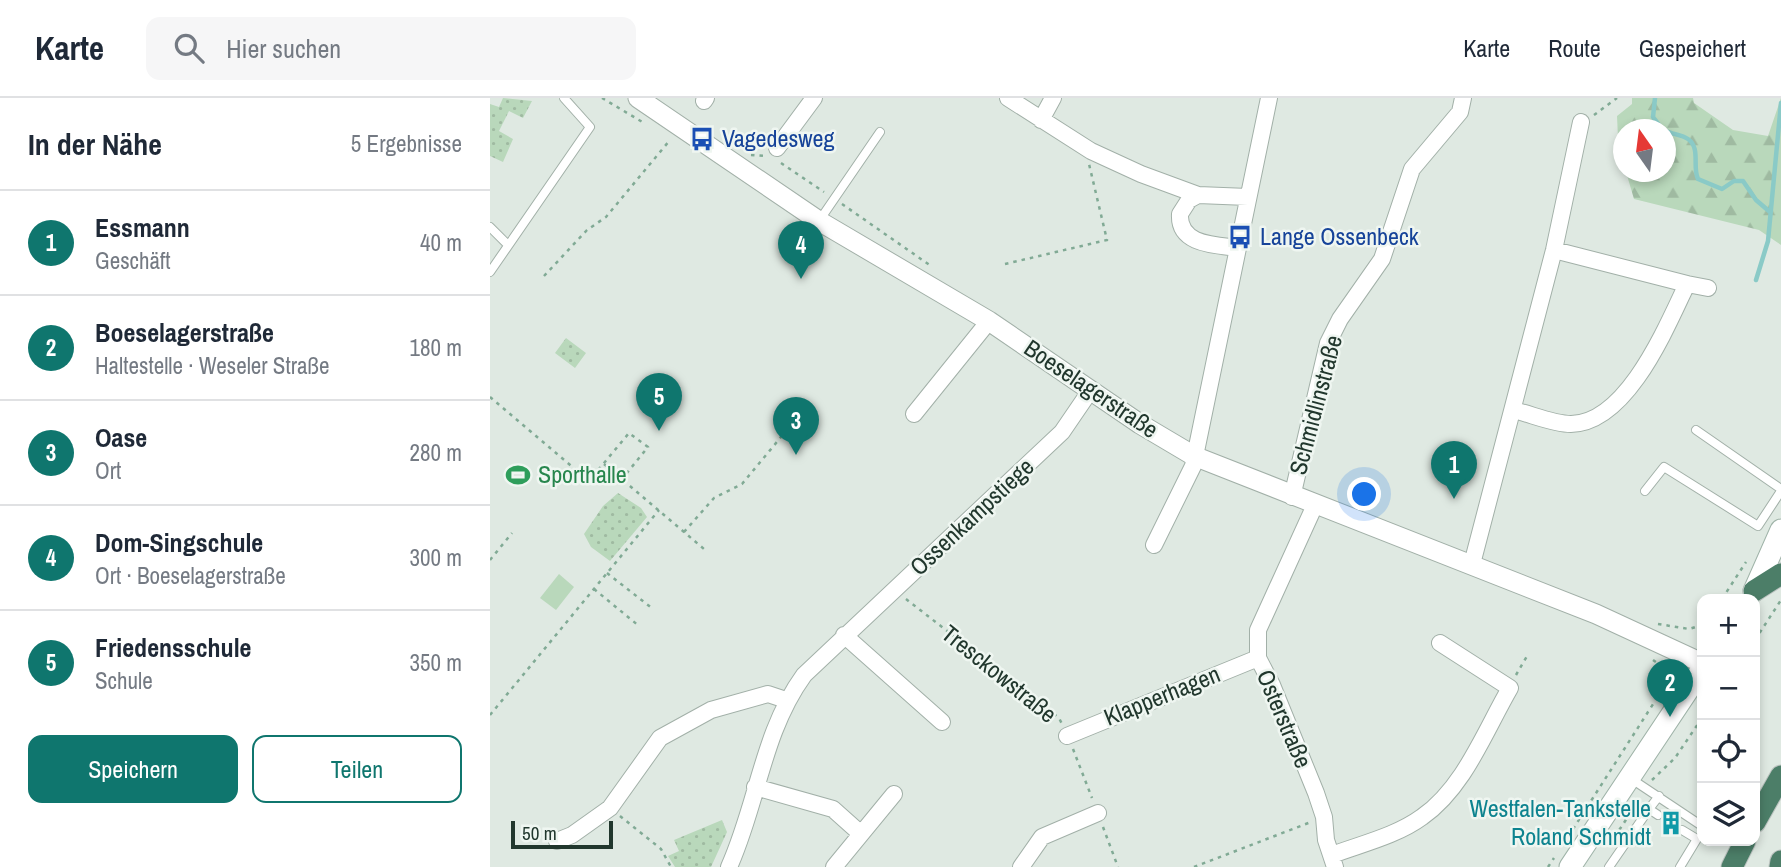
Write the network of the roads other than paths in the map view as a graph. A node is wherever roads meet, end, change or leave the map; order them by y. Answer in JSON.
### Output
{"nodes":[{"id":1,"x":564,"y":98,"type":"edge"},
{"id":2,"x":639,"y":98,"type":"edge"},
{"id":3,"x":814,"y":98,"type":"edge"},
{"id":4,"x":1007,"y":98,"type":"edge"},
{"id":5,"x":1053,"y":98,"type":"edge"},
{"id":6,"x":1269,"y":98,"type":"edge"},
{"id":7,"x":1463,"y":98,"type":"edge"},
{"id":8,"x":1041,"y":120,"type":"junction"},
{"id":9,"x":1581,"y":122,"type":"road end"},
{"id":10,"x":880,"y":132,"type":"dead end"},
{"id":11,"x":776,"y":155,"type":"road end"},
{"id":12,"x":1198,"y":195,"type":"junction"},
{"id":13,"x":1248,"y":197,"type":"junction"},
{"id":14,"x":819,"y":221,"type":"junction"},
{"id":15,"x":490,"y":227,"type":"edge"},
{"id":16,"x":508,"y":245,"type":"junction"},
{"id":17,"x":1238,"y":248,"type":"junction"},
{"id":18,"x":1554,"y":250,"type":"junction"},
{"id":19,"x":491,"y":269,"type":"edge"},
{"id":20,"x":1687,"y":284,"type":"junction"},
{"id":21,"x":1708,"y":288,"type":"dead end"},
{"id":22,"x":989,"y":321,"type":"junction"},
{"id":23,"x":1090,"y":391,"type":"junction"},
{"id":24,"x":1513,"y":410,"type":"junction"},
{"id":25,"x":915,"y":414,"type":"dead end"},
{"id":26,"x":1696,"y":430,"type":"dead end"},
{"id":27,"x":1194,"y":456,"type":"junction"},
{"id":28,"x":1781,"y":490,"type":"edge"},
{"id":29,"x":1645,"y":491,"type":"dead end"},
{"id":30,"x":1292,"y":497,"type":"junction"},
{"id":31,"x":1315,"y":505,"type":"junction"},
{"id":32,"x":1781,"y":530,"type":"edge"},
{"id":33,"x":1154,"y":545,"type":"dead end"},
{"id":34,"x":1781,"y":556,"type":"edge"},
{"id":35,"x":1472,"y":564,"type":"junction"},
{"id":36,"x":1781,"y":574,"type":"edge"},
{"id":37,"x":1751,"y":594,"type":"edge"},
{"id":38,"x":1752,"y":594,"type":"edge"},
{"id":39,"x":1752,"y":594,"type":"edge"},
{"id":40,"x":844,"y":635,"type":"junction"},
{"id":41,"x":1440,"y":643,"type":"dead end"},
{"id":42,"x":1258,"y":658,"type":"junction"},
{"id":43,"x":1697,"y":660,"type":"edge"},
{"id":44,"x":1697,"y":677,"type":"edge"},
{"id":45,"x":786,"y":700,"type":"junction"},
{"id":46,"x":942,"y":722,"type":"dead end"},
{"id":47,"x":1067,"y":736,"type":"road end"},
{"id":48,"x":1781,"y":776,"type":"edge"},
{"id":49,"x":1630,"y":778,"type":"junction"},
{"id":50,"x":755,"y":787,"type":"junction"},
{"id":51,"x":894,"y":794,"type":"dead end"},
{"id":52,"x":1659,"y":796,"type":"junction"},
{"id":53,"x":1649,"y":809,"type":"junction"},
{"id":54,"x":1098,"y":813,"type":"road end"},
{"id":55,"x":1760,"y":813,"type":"edge"},
{"id":56,"x":1658,"y":815,"type":"dead end"},
{"id":57,"x":1697,"y":823,"type":"edge"},
{"id":58,"x":1682,"y":830,"type":"dead end"},
{"id":59,"x":861,"y":834,"type":"junction"},
{"id":60,"x":557,"y":841,"type":"dead end"},
{"id":61,"x":1564,"y":859,"type":"edge"},
{"id":62,"x":1781,"y":861,"type":"edge"},
{"id":63,"x":1338,"y":863,"type":"edge"},
{"id":64,"x":729,"y":867,"type":"edge"},
{"id":65,"x":834,"y":867,"type":"edge"},
{"id":66,"x":1021,"y":867,"type":"edge"},
{"id":67,"x":1609,"y":867,"type":"edge"},
{"id":68,"x":1680,"y":867,"type":"edge"},
{"id":69,"x":1780,"y":867,"type":"edge"}],
"edges":[{"from":1,"to":16,"type":"lane"},
{"from":2,"to":14,"type":"street","name":"Boeselagerstraße"},
{"from":3,"to":11,"type":"street"},
{"from":4,"to":8,"type":"street"},
{"from":5,"to":8,"type":"street"},
{"from":6,"to":13,"type":"street"},
{"from":7,"to":30,"type":"street","name":"Schmidlinstraße"},
{"from":8,"to":12,"type":"street"},
{"from":9,"to":18,"type":"street"},
{"from":10,"to":14,"type":"lane"},
{"from":12,"to":13,"type":"street"},
{"from":12,"to":17,"type":"street"},
{"from":13,"to":17,"type":"street"},
{"from":14,"to":22,"type":"street","name":"Boeselagerstraße"},
{"from":15,"to":16,"type":"lane"},
{"from":16,"to":19,"type":"lane"},
{"from":17,"to":27,"type":"street"},
{"from":18,"to":20,"type":"street"},
{"from":18,"to":24,"type":"street"},
{"from":20,"to":21,"type":"street"},
{"from":20,"to":24,"type":"street"},
{"from":22,"to":23,"type":"street","name":"Boeselagerstraße"},
{"from":22,"to":25,"type":"street"},
{"from":23,"to":27,"type":"street","name":"Boeselagerstraße"},
{"from":23,"to":40,"type":"street","name":"Ossenkampstiege"},
{"from":24,"to":35,"type":"street"},
{"from":26,"to":28,"type":"lane"},
{"from":27,"to":30,"type":"street","name":"Boeselagerstraße"},
{"from":27,"to":33,"type":"street"},
{"from":28,"to":29,"type":"lane"},
{"from":30,"to":31,"type":"street","name":"Boeselagerstraße"},
{"from":31,"to":35,"type":"street","name":"Boeselagerstraße"},
{"from":31,"to":42,"type":"street","name":"Osterstraße"},
{"from":32,"to":37,"type":"main road"},
{"from":34,"to":38,"type":"main road"},
{"from":35,"to":43,"type":"street","name":"Boeselagerstraße"},
{"from":36,"to":39,"type":"highway"},
{"from":40,"to":45,"type":"street","name":"Ossenkampstiege"},
{"from":40,"to":46,"type":"street"},
{"from":41,"to":63,"type":"street","name":"Osterstraße"},
{"from":42,"to":47,"type":"street","name":"Klapperhagen"},
{"from":42,"to":63,"type":"street","name":"Osterstraße"},
{"from":44,"to":49,"type":"main road"},
{"from":45,"to":50,"type":"street","name":"Ossenkampstiege"},
{"from":45,"to":60,"type":"street"},
{"from":48,"to":55,"type":"highway"},
{"from":49,"to":52,"type":"lane"},
{"from":49,"to":61,"type":"main road"},
{"from":50,"to":59,"type":"street"},
{"from":50,"to":64,"type":"street","name":"Ossenkampstiege"},
{"from":51,"to":59,"type":"street"},
{"from":52,"to":53,"type":"lane"},
{"from":52,"to":57,"type":"lane"},
{"from":53,"to":56,"type":"lane"},
{"from":53,"to":67,"type":"lane"},
{"from":54,"to":66,"type":"street"},
{"from":58,"to":68,"type":"lane"},
{"from":59,"to":65,"type":"street"},
{"from":62,"to":69,"type":"highway"}]}
